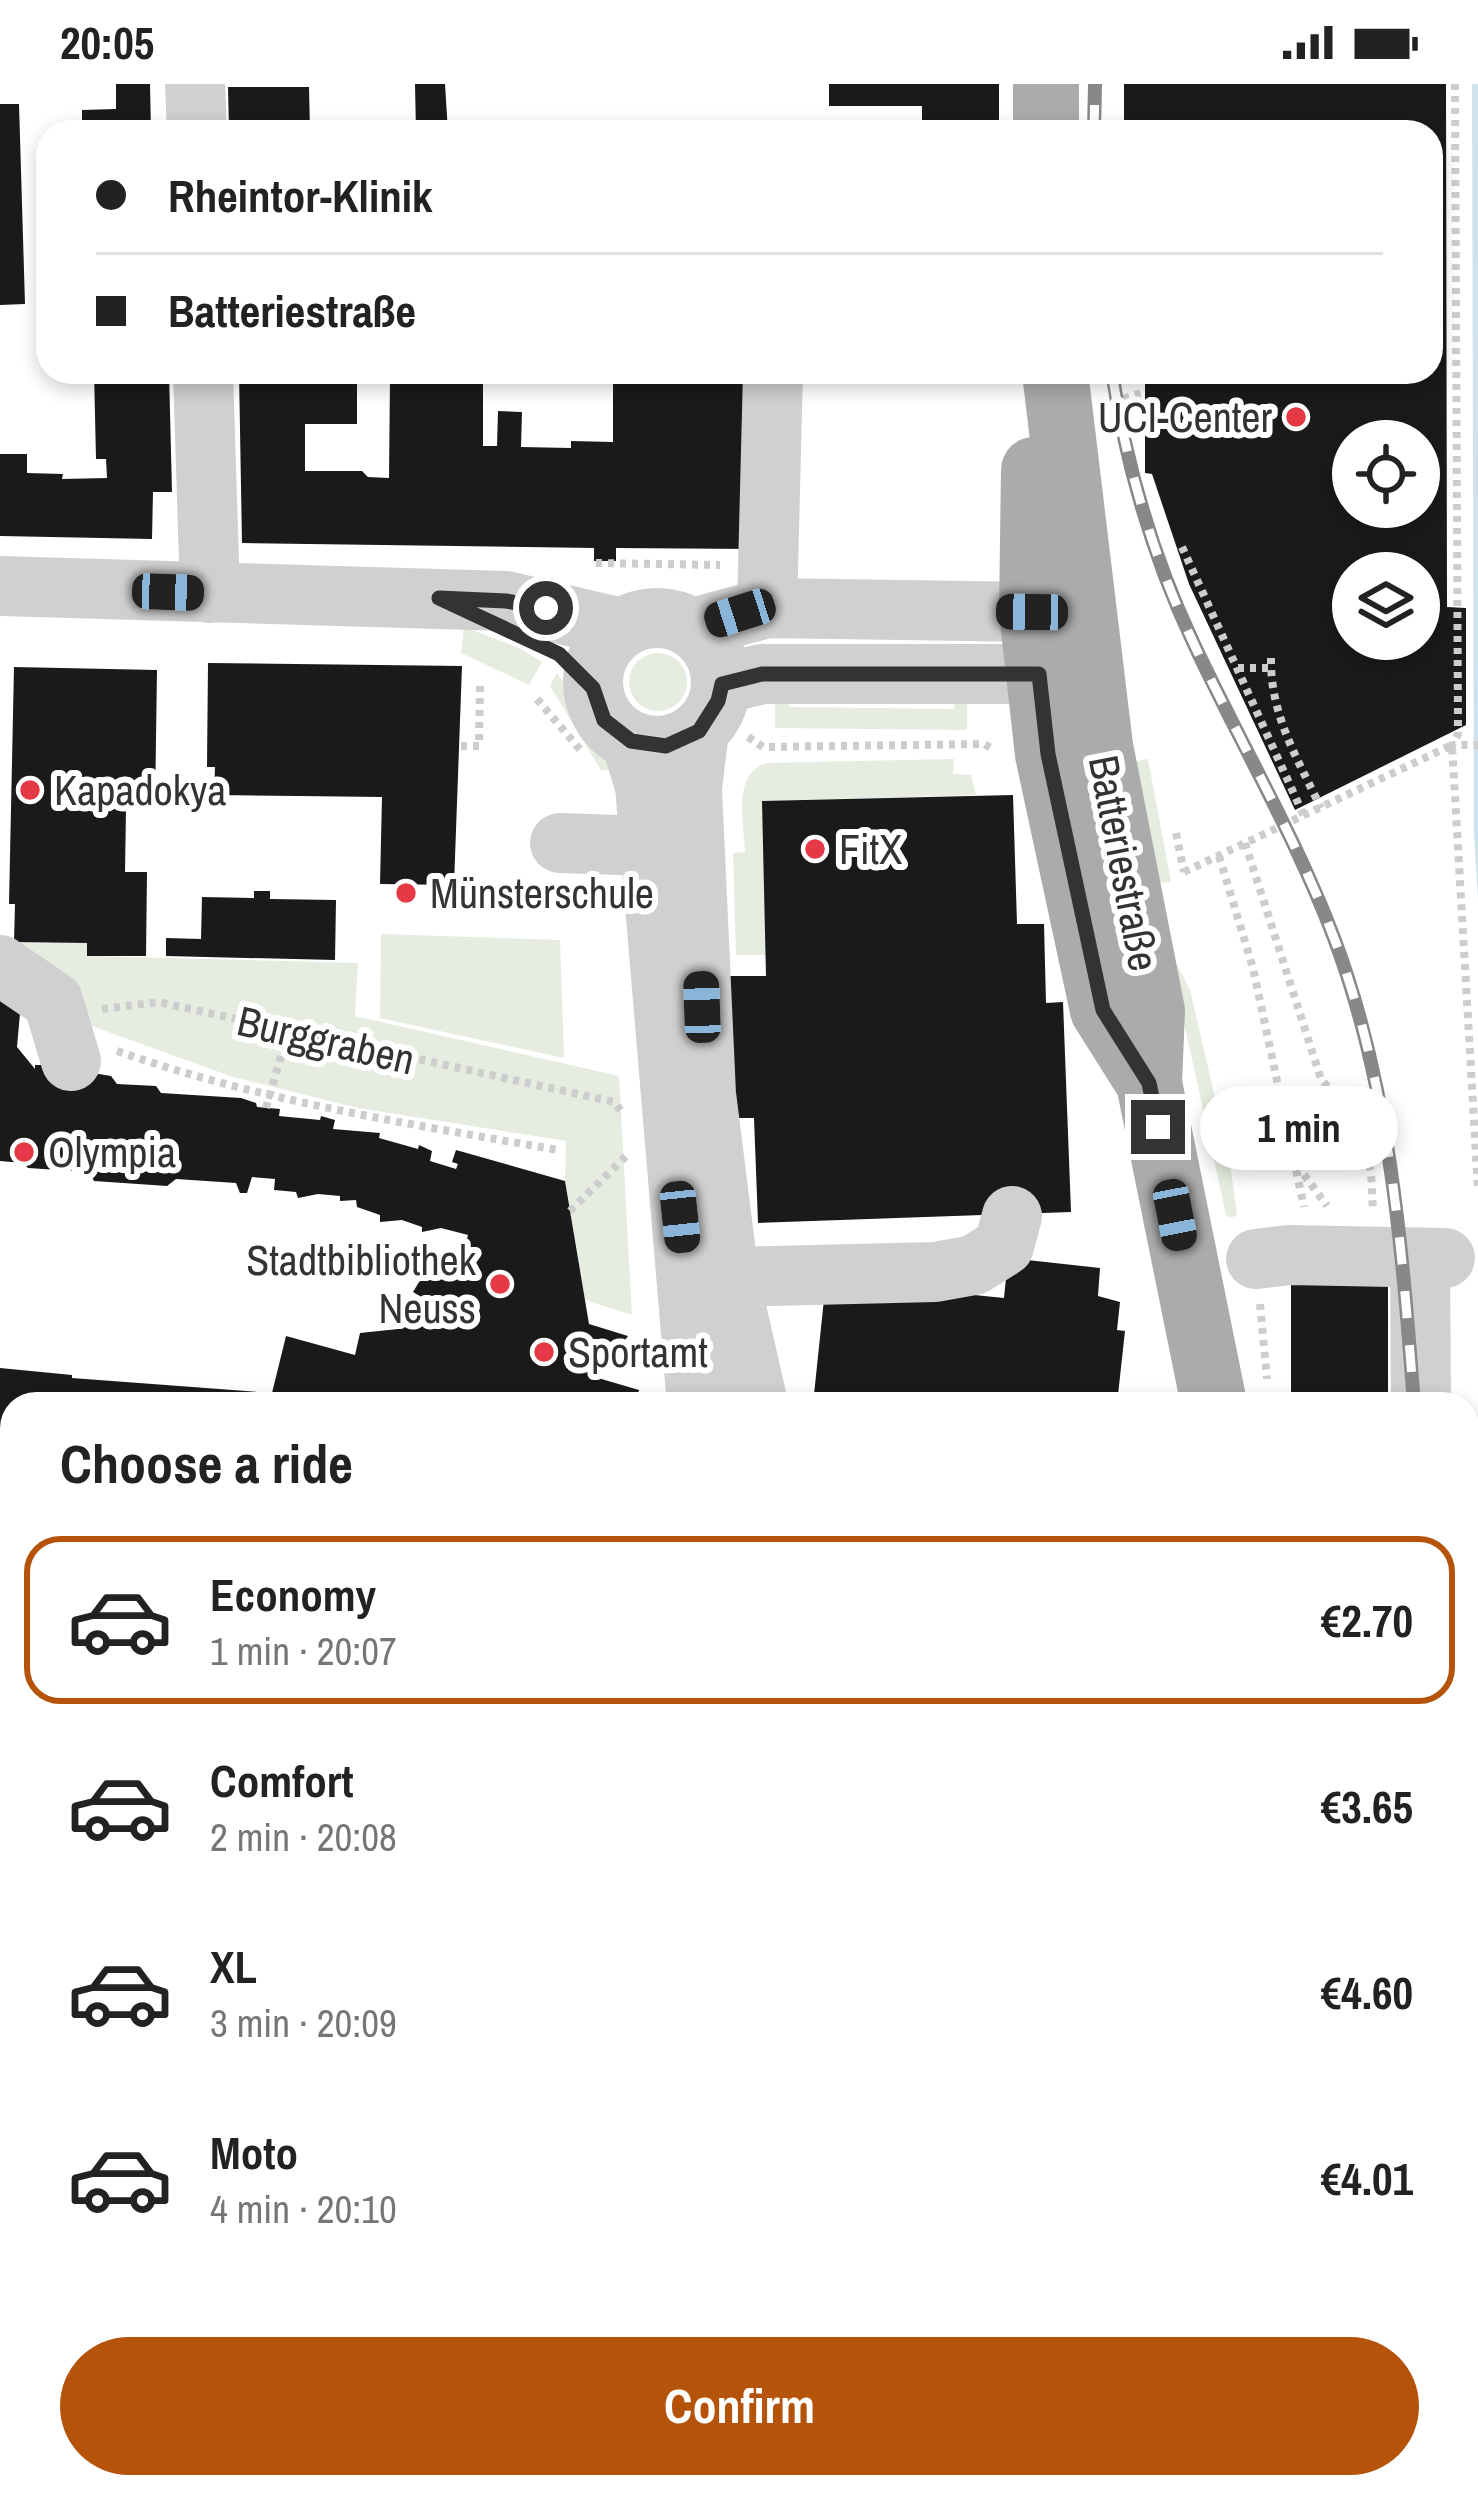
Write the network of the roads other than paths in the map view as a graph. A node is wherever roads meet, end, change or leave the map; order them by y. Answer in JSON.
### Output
{"nodes":[{"id":1,"x":195,"y":84,"type":"edge"},
{"id":2,"x":1046,"y":84,"type":"edge"},
{"id":3,"x":196,"y":120,"type":"edge"},
{"id":4,"x":1046,"y":120,"type":"edge"},
{"id":5,"x":203,"y":384,"type":"edge"},
{"id":6,"x":773,"y":384,"type":"edge"},
{"id":7,"x":1040,"y":384,"type":"edge"},
{"id":8,"x":1081,"y":389,"type":"edge"},
{"id":9,"x":0,"y":586,"type":"edge"},
{"id":10,"x":210,"y":593,"type":"junction"},
{"id":11,"x":439,"y":598,"type":"junction"},
{"id":12,"x":767,"y":608,"type":"junction"},
{"id":13,"x":621,"y":628,"type":"junction"},
{"id":14,"x":693,"y":628,"type":"junction"},
{"id":15,"x":1053,"y":643,"type":"junction"},
{"id":16,"x":565,"y":694,"type":"junction"},
{"id":17,"x":710,"y":707,"type":"junction"},
{"id":18,"x":612,"y":755,"type":"junction"},
{"id":19,"x":560,"y":843,"type":"dead end"},
{"id":20,"x":649,"y":846,"type":"junction"},
{"id":21,"x":0,"y":965,"type":"edge"},
{"id":22,"x":63,"y":1032,"type":"road end"},
{"id":23,"x":1012,"y":1216,"type":"dead end"},
{"id":24,"x":1284,"y":1257,"type":"road end"},
{"id":25,"x":706,"y":1266,"type":"junction"},
{"id":26,"x":698,"y":1392,"type":"edge"},
{"id":27,"x":753,"y":1392,"type":"edge"},
{"id":28,"x":1240,"y":1392,"type":"edge"},
{"id":29,"x":1420,"y":1392,"type":"edge"}],
"edges":[{"from":1,"to":3,"type":"street"},
{"from":2,"to":4,"type":"main road"},
{"from":5,"to":10,"type":"street"},
{"from":6,"to":12,"type":"street"},
{"from":7,"to":15,"type":"main road"},
{"from":8,"to":15,"type":"main road"},
{"from":9,"to":10,"type":"street"},
{"from":10,"to":11,"type":"street"},
{"from":11,"to":13,"type":"street"},
{"from":11,"to":16,"type":"street"},
{"from":12,"to":14,"type":"street"},
{"from":12,"to":15,"type":"street"},
{"from":13,"to":14,"type":"street"},
{"from":13,"to":16,"type":"street"},
{"from":14,"to":17,"type":"street"},
{"from":15,"to":17,"type":"street"},
{"from":15,"to":28,"type":"main road","name":"Batteriestraße"},
{"from":16,"to":18,"type":"street"},
{"from":17,"to":18,"type":"street"},
{"from":17,"to":25,"type":"street"},
{"from":18,"to":20,"type":"street"},
{"from":19,"to":20,"type":"street"},
{"from":20,"to":25,"type":"street"},
{"from":21,"to":22,"type":"street"},
{"from":23,"to":25,"type":"street"},
{"from":24,"to":29,"type":"street"},
{"from":25,"to":26,"type":"street"},
{"from":25,"to":27,"type":"street"}]}
